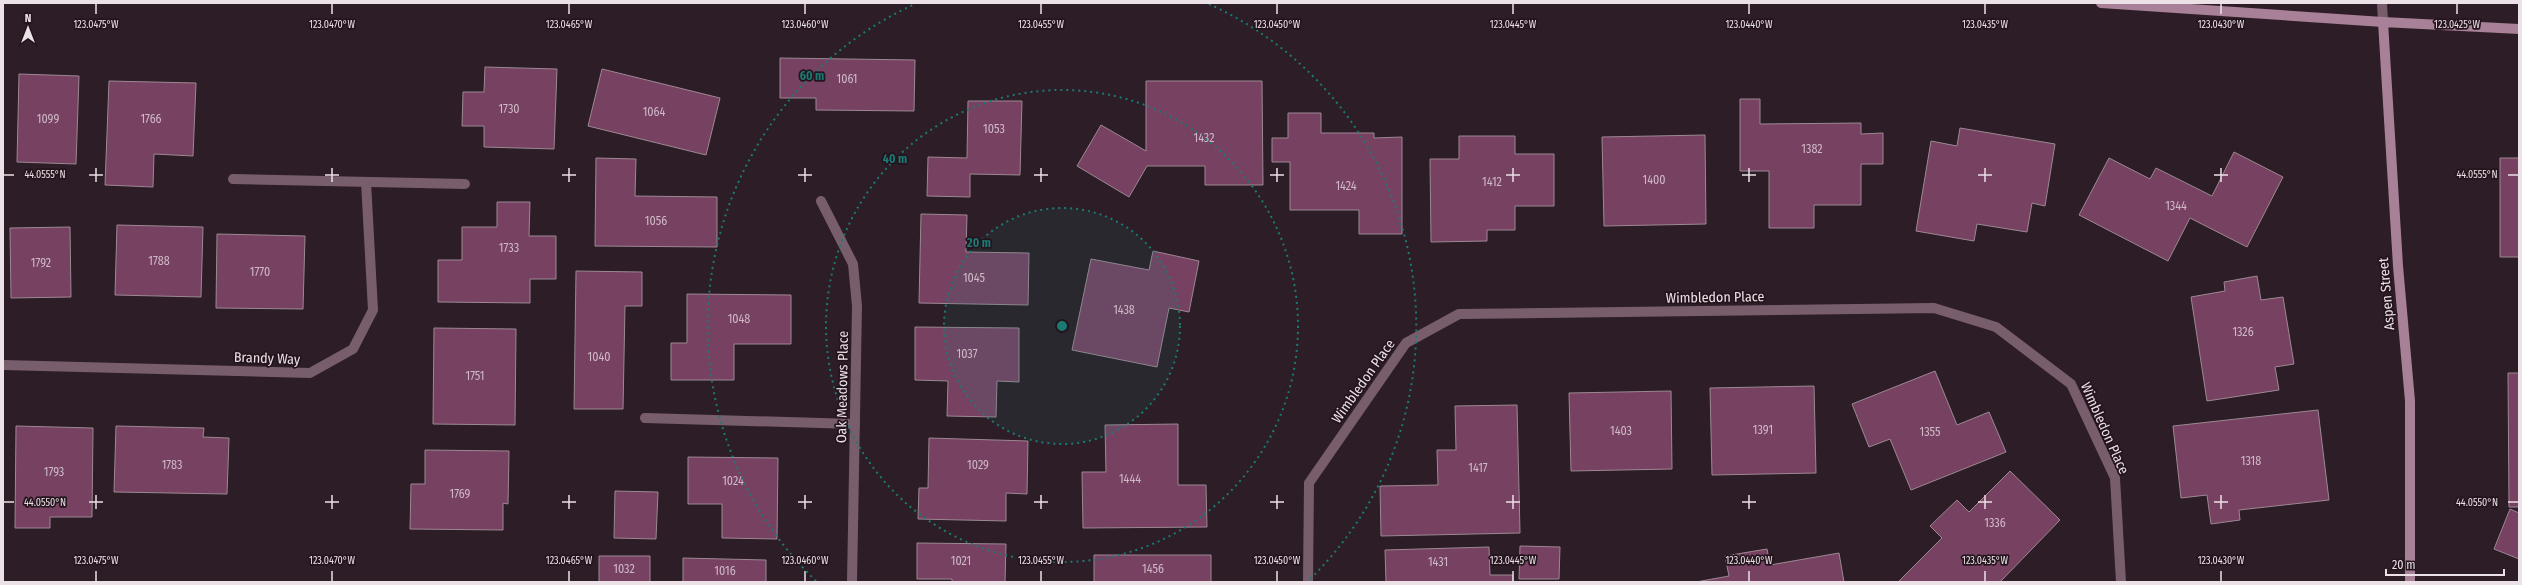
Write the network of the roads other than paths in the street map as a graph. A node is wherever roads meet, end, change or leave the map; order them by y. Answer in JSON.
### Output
{"nodes":[{"id":1,"x":2101,"y":3,"type":"edge"},
{"id":2,"x":2382,"y":3,"type":"edge"},
{"id":3,"x":2383,"y":22,"type":"junction"},
{"id":4,"x":2519,"y":29,"type":"edge"},
{"id":5,"x":233,"y":179,"type":"dead end"},
{"id":6,"x":366,"y":182,"type":"junction"},
{"id":7,"x":465,"y":184,"type":"dead end"},
{"id":8,"x":821,"y":201,"type":"dead end"},
{"id":9,"x":3,"y":365,"type":"edge"},
{"id":10,"x":645,"y":418,"type":"dead end"},
{"id":11,"x":855,"y":424,"type":"junction"},
{"id":12,"x":852,"y":582,"type":"edge"},
{"id":13,"x":1308,"y":582,"type":"edge"},
{"id":14,"x":2121,"y":582,"type":"edge"},
{"id":15,"x":2410,"y":582,"type":"edge"}],
"edges":[{"from":1,"to":3,"type":"street"},
{"from":2,"to":3,"type":"street","name":"Aspen Street"},
{"from":3,"to":4,"type":"street"},
{"from":3,"to":15,"type":"street","name":"Aspen Street"},
{"from":5,"to":6,"type":"street"},
{"from":6,"to":7,"type":"street"},
{"from":6,"to":9,"type":"street","name":"Brandy Way"},
{"from":8,"to":11,"type":"street","name":"Oak Meadows Place"},
{"from":10,"to":11,"type":"street"},
{"from":11,"to":12,"type":"street","name":"Oak Meadows Place"},
{"from":13,"to":14,"type":"street","name":"Wimbledon Place"}]}
